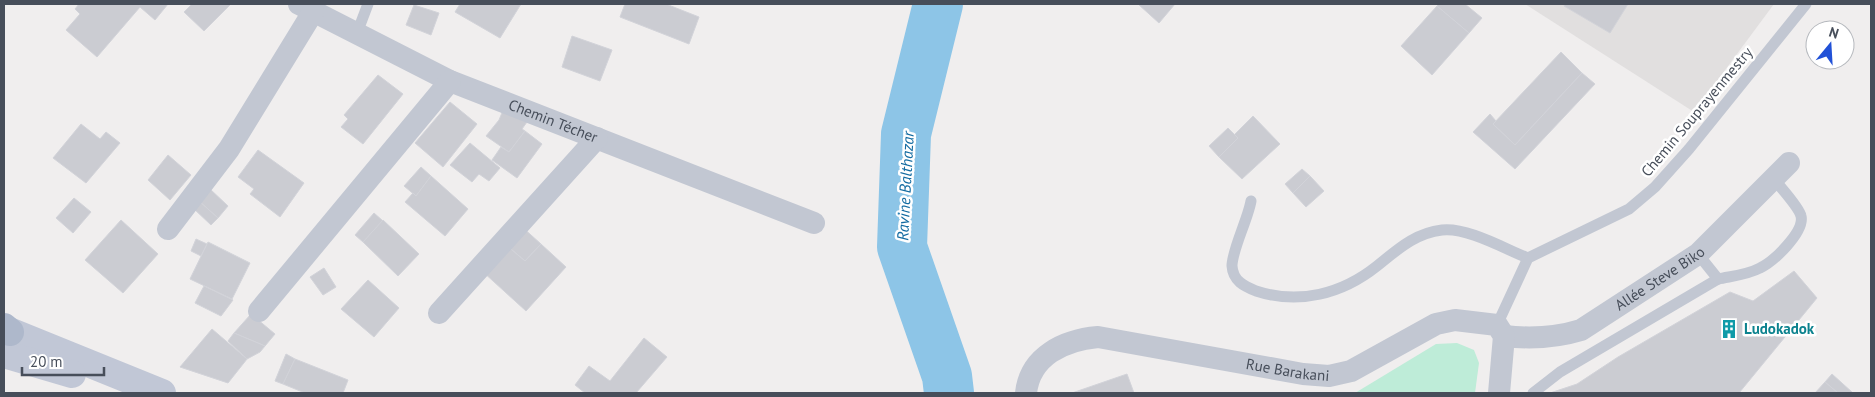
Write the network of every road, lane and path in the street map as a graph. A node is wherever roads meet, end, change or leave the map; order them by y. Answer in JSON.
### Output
{"nodes":[{"id":1,"x":368,"y":4,"type":"edge"},
{"id":2,"x":1806,"y":4,"type":"edge"},
{"id":3,"x":306,"y":8,"type":"edge"},
{"id":4,"x":357,"y":33,"type":"junction"},
{"id":5,"x":450,"y":81,"type":"junction"},
{"id":6,"x":596,"y":138,"type":"junction"},
{"id":7,"x":1782,"y":171,"type":"joint"},
{"id":8,"x":1251,"y":201,"type":"dead end"},
{"id":9,"x":814,"y":223,"type":"dead end"},
{"id":10,"x":168,"y":228,"type":"dead end"},
{"id":11,"x":1698,"y":254,"type":"junction"},
{"id":12,"x":1528,"y":258,"type":"junction"},
{"id":13,"x":1718,"y":279,"type":"junction"},
{"id":14,"x":259,"y":311,"type":"dead end"},
{"id":15,"x":439,"y":313,"type":"dead end"},
{"id":16,"x":1501,"y":330,"type":"junction"},
{"id":17,"x":5,"y":336,"type":"edge"},
{"id":18,"x":137,"y":393,"type":"edge"},
{"id":19,"x":162,"y":393,"type":"edge"},
{"id":20,"x":1026,"y":393,"type":"edge"},
{"id":21,"x":1499,"y":393,"type":"edge"},
{"id":22,"x":1533,"y":393,"type":"edge"}],
"edges":[{"from":1,"to":4,"type":"lane"},
{"from":2,"to":12,"type":"lane","name":"Chemin Souprayenmestry"},
{"from":3,"to":4,"type":"street","name":"Chemin Técher"},
{"from":3,"to":10,"type":"street"},
{"from":4,"to":5,"type":"street","name":"Chemin Técher"},
{"from":5,"to":6,"type":"street","name":"Chemin Técher"},
{"from":5,"to":14,"type":"street"},
{"from":6,"to":9,"type":"street","name":"Chemin Técher"},
{"from":6,"to":15,"type":"street"},
{"from":7,"to":11,"type":"street","name":"Allée Steve Biko"},
{"from":7,"to":13,"type":"lane"},
{"from":8,"to":12,"type":"lane"},
{"from":11,"to":13,"type":"lane"},
{"from":11,"to":16,"type":"street","name":"Allée Steve Biko"},
{"from":12,"to":16,"type":"lane"},
{"from":13,"to":22,"type":"lane"},
{"from":16,"to":20,"type":"street","name":"Rue Barakani"},
{"from":16,"to":21,"type":"street"},
{"from":17,"to":18,"type":"main road"},
{"from":17,"to":19,"type":"main road"}]}
